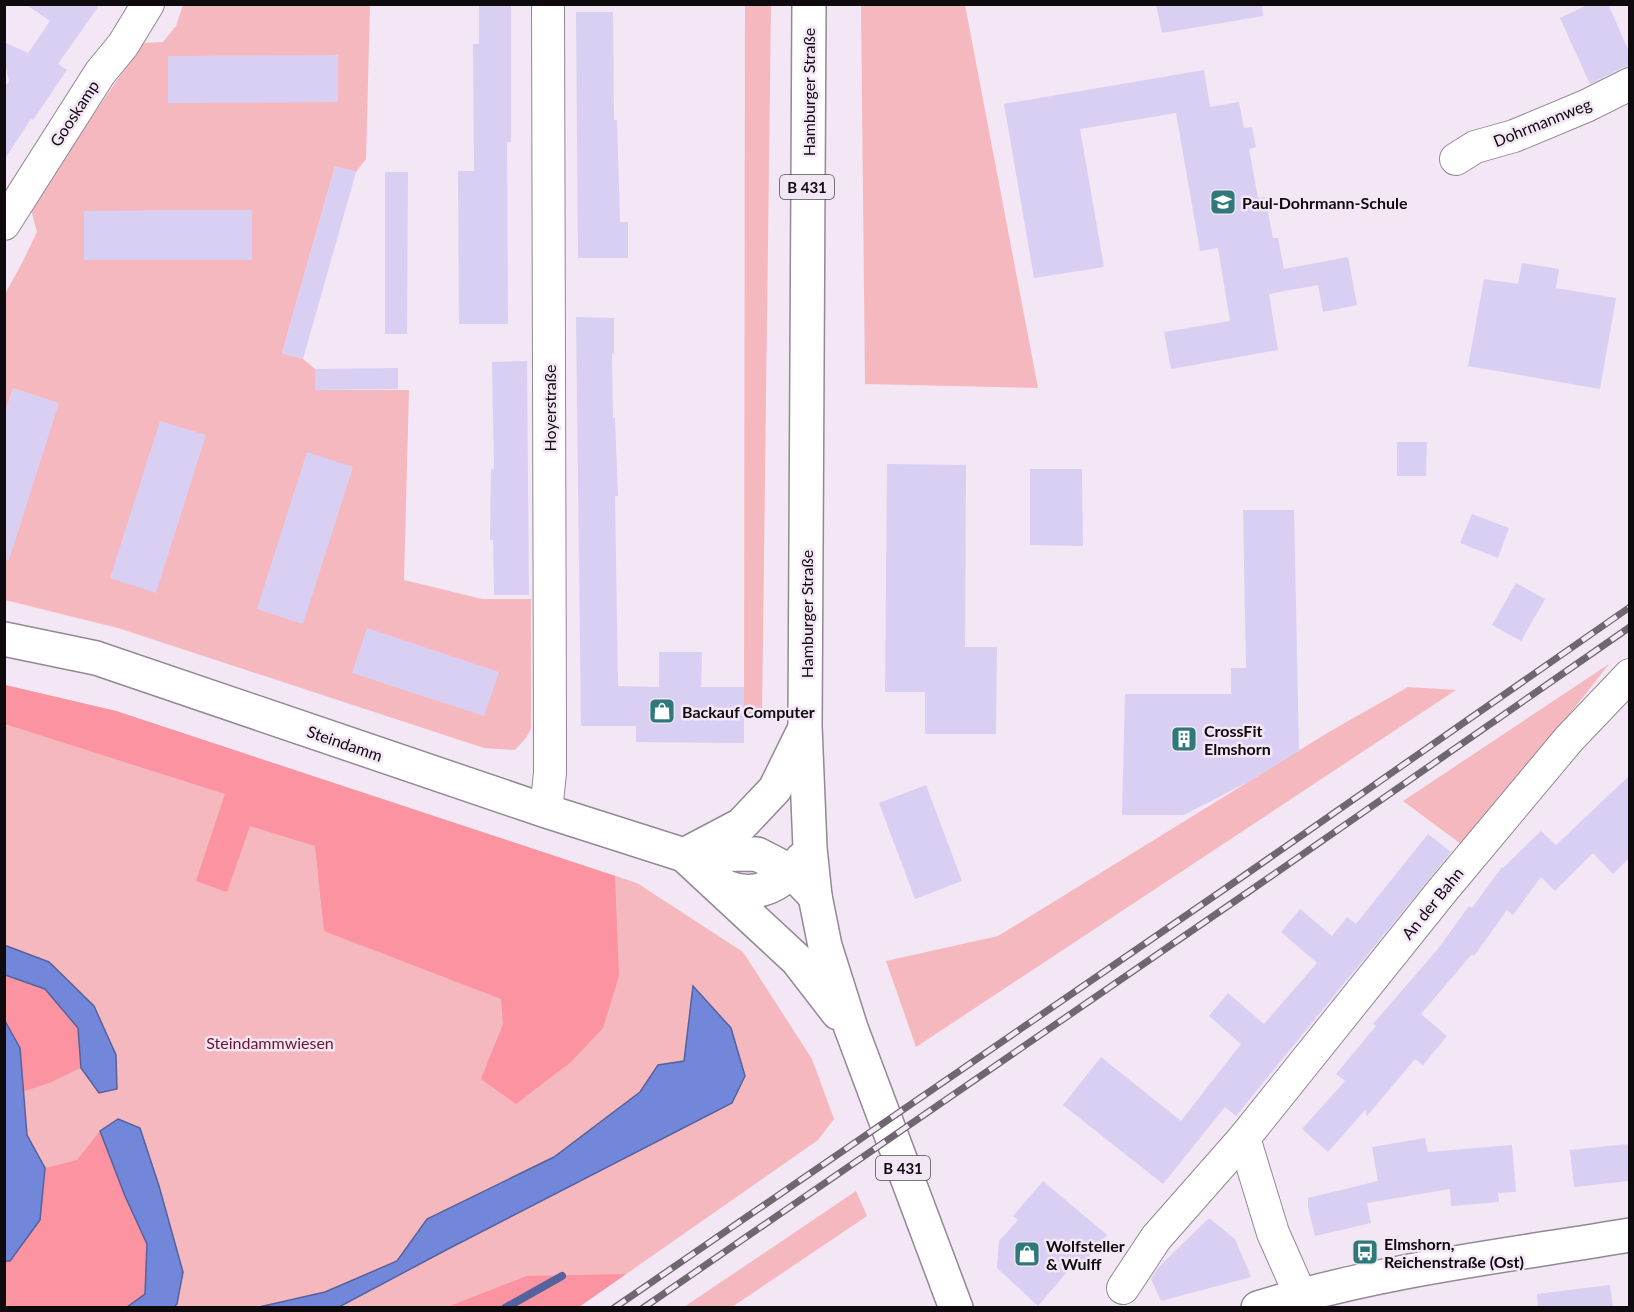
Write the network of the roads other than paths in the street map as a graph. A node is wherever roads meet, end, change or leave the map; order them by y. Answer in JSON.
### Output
{"nodes":[{"id":1,"x":148,"y":4,"type":"edge"},
{"id":2,"x":548,"y":4,"type":"edge"},
{"id":3,"x":809,"y":4,"type":"edge"},
{"id":4,"x":1629,"y":84,"type":"edge"},
{"id":5,"x":1455,"y":159,"type":"dead end"},
{"id":6,"x":4,"y":224,"type":"edge"},
{"id":7,"x":4,"y":639,"type":"edge"},
{"id":8,"x":1629,"y":675,"type":"edge"},
{"id":9,"x":806,"y":726,"type":"junction"},
{"id":10,"x":546,"y":811,"type":"junction"},
{"id":11,"x":684,"y":855,"type":"junction"},
{"id":12,"x":801,"y":860,"type":"junction"},
{"id":13,"x":851,"y":1028,"type":"junction"},
{"id":14,"x":1244,"y":1138,"type":"junction"},
{"id":15,"x":1629,"y":1235,"type":"edge"},
{"id":16,"x":1123,"y":1288,"type":"dead end"},
{"id":17,"x":1300,"y":1294,"type":"junction"},
{"id":18,"x":956,"y":1308,"type":"edge"},
{"id":19,"x":1258,"y":1308,"type":"edge"}],
"edges":[{"from":1,"to":6,"type":"street","name":"Gooskamp"},
{"from":2,"to":10,"type":"street","name":"Hoyerstraße"},
{"from":3,"to":9,"type":"main road","name":"Hamburger Straße","number":"B 431"},
{"from":4,"to":5,"type":"street","name":"Dohrmannweg"},
{"from":7,"to":10,"type":"main road","name":"Steindamm"},
{"from":8,"to":14,"type":"street","name":"An der Bahn"},
{"from":9,"to":11,"type":"main road"},
{"from":9,"to":12,"type":"main road","name":"Hamburger Straße","number":"B 431"},
{"from":10,"to":11,"type":"main road","name":"Steindamm"},
{"from":11,"to":12,"type":"main road","name":"Steindamm"},
{"from":11,"to":13,"type":"main road"},
{"from":12,"to":13,"type":"main road","name":"Hamburger Straße","number":"B 431"},
{"from":13,"to":18,"type":"main road","name":"Hamburger Straße","number":"B 431"},
{"from":14,"to":16,"type":"street","name":"An der Bahn"},
{"from":14,"to":17,"type":"street"},
{"from":15,"to":17,"type":"main road"},
{"from":17,"to":19,"type":"main road"}]}
